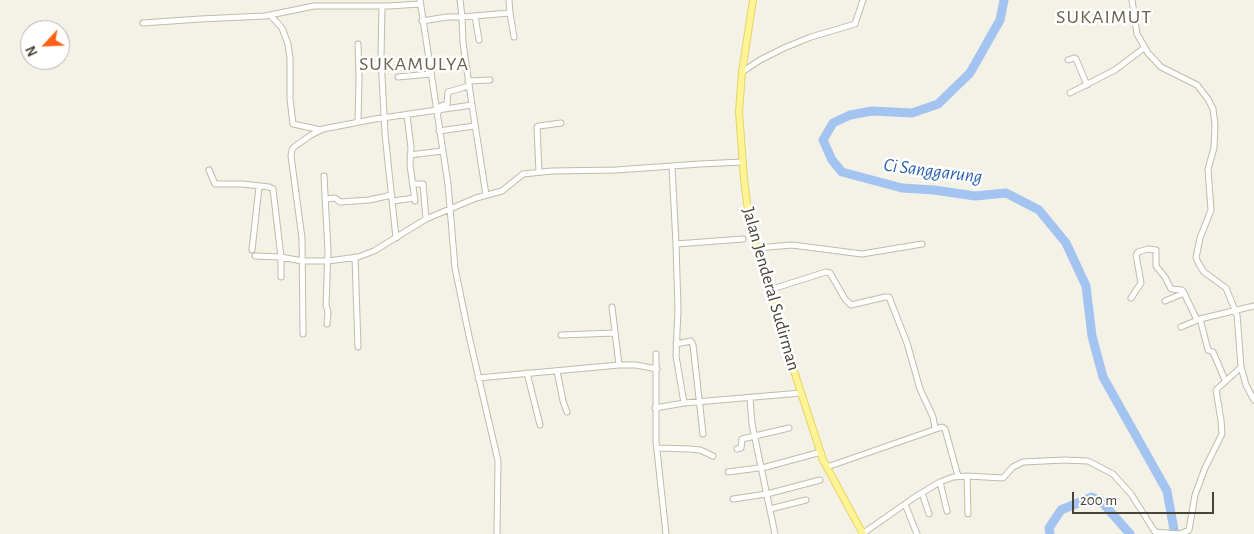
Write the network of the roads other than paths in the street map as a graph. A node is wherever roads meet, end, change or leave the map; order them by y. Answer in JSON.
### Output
{"nodes":[{"id":1,"x":460,"y":0,"type":"edge"},
{"id":2,"x":509,"y":0,"type":"edge"},
{"id":3,"x":753,"y":0,"type":"edge"},
{"id":4,"x":863,"y":0,"type":"edge"},
{"id":5,"x":1132,"y":0,"type":"edge"},
{"id":6,"x":420,"y":2,"type":"edge"},
{"id":7,"x":382,"y":6,"type":"junction"},
{"id":8,"x":510,"y":13,"type":"junction"},
{"id":9,"x":271,"y":16,"type":"junction"},
{"id":10,"x":475,"y":16,"type":"junction"},
{"id":11,"x":462,"y":17,"type":"junction"},
{"id":12,"x":422,"y":21,"type":"junction"},
{"id":13,"x":143,"y":23,"type":"dead end"},
{"id":14,"x":514,"y":37,"type":"dead end"},
{"id":15,"x":479,"y":40,"type":"dead end"},
{"id":16,"x":358,"y":44,"type":"dead end"},
{"id":17,"x":1144,"y":48,"type":"junction"},
{"id":18,"x":1068,"y":60,"type":"dead end"},
{"id":19,"x":742,"y":72,"type":"junction"},
{"id":20,"x":430,"y":74,"type":"junction"},
{"id":21,"x":398,"y":76,"type":"dead end"},
{"id":22,"x":490,"y":80,"type":"dead end"},
{"id":23,"x":469,"y":83,"type":"junction"},
{"id":24,"x":1087,"y":85,"type":"junction"},
{"id":25,"x":1070,"y":93,"type":"dead end"},
{"id":26,"x":472,"y":105,"type":"junction"},
{"id":27,"x":438,"y":111,"type":"junction"},
{"id":28,"x":407,"y":116,"type":"junction"},
{"id":29,"x":384,"y":118,"type":"junction"},
{"id":30,"x":358,"y":122,"type":"junction"},
{"id":31,"x":561,"y":123,"type":"dead end"},
{"id":32,"x":474,"y":126,"type":"junction"},
{"id":33,"x":321,"y":130,"type":"junction"},
{"id":34,"x":439,"y":132,"type":"junction"},
{"id":35,"x":442,"y":151,"type":"junction"},
{"id":36,"x":410,"y":155,"type":"junction"},
{"id":37,"x":742,"y":162,"type":"junction"},
{"id":38,"x":672,"y":166,"type":"junction"},
{"id":39,"x":209,"y":170,"type":"dead end"},
{"id":40,"x":539,"y":172,"type":"junction"},
{"id":41,"x":324,"y":176,"type":"dead end"},
{"id":42,"x":413,"y":184,"type":"junction"},
{"id":43,"x":259,"y":187,"type":"junction"},
{"id":44,"x":486,"y":195,"type":"junction"},
{"id":45,"x":392,"y":198,"type":"junction"},
{"id":46,"x":325,"y":199,"type":"junction"},
{"id":47,"x":451,"y":209,"type":"junction"},
{"id":48,"x":426,"y":218,"type":"junction"},
{"id":49,"x":396,"y":238,"type":"junction"},
{"id":50,"x":743,"y":239,"type":"dead end"},
{"id":51,"x":676,"y":244,"type":"junction"},
{"id":52,"x":922,"y":244,"type":"dead end"},
{"id":53,"x":756,"y":248,"type":"junction"},
{"id":54,"x":252,"y":250,"type":"dead end"},
{"id":55,"x":255,"y":256,"type":"dead end"},
{"id":56,"x":281,"y":256,"type":"junction"},
{"id":57,"x":355,"y":257,"type":"junction"},
{"id":58,"x":302,"y":261,"type":"junction"},
{"id":59,"x":328,"y":261,"type":"junction"},
{"id":60,"x":281,"y":277,"type":"dead end"},
{"id":61,"x":769,"y":290,"type":"junction"},
{"id":62,"x":1184,"y":293,"type":"junction"},
{"id":63,"x":1131,"y":298,"type":"dead end"},
{"id":64,"x":1165,"y":301,"type":"dead end"},
{"id":65,"x":1254,"y":306,"type":"edge"},
{"id":66,"x":612,"y":307,"type":"dead end"},
{"id":67,"x":1235,"y":309,"type":"junction"},
{"id":68,"x":1199,"y":320,"type":"junction"},
{"id":69,"x":328,"y":324,"type":"dead end"},
{"id":70,"x":1181,"y":327,"type":"dead end"},
{"id":71,"x":615,"y":333,"type":"junction"},
{"id":72,"x":303,"y":334,"type":"dead end"},
{"id":73,"x":562,"y":335,"type":"dead end"},
{"id":74,"x":676,"y":344,"type":"junction"},
{"id":75,"x":358,"y":347,"type":"dead end"},
{"id":76,"x":656,"y":354,"type":"dead end"},
{"id":77,"x":620,"y":365,"type":"junction"},
{"id":78,"x":1241,"y":368,"type":"junction"},
{"id":79,"x":657,"y":369,"type":"junction"},
{"id":80,"x":557,"y":371,"type":"junction"},
{"id":81,"x":527,"y":373,"type":"junction"},
{"id":82,"x":478,"y":378,"type":"junction"},
{"id":83,"x":1225,"y":380,"type":"junction"},
{"id":84,"x":801,"y":393,"type":"junction"},
{"id":85,"x":750,"y":398,"type":"junction"},
{"id":86,"x":1254,"y":400,"type":"edge"},
{"id":87,"x":698,"y":402,"type":"junction"},
{"id":88,"x":684,"y":403,"type":"junction"},
{"id":89,"x":655,"y":408,"type":"junction"},
{"id":90,"x":567,"y":412,"type":"dead end"},
{"id":91,"x":540,"y":424,"type":"dead end"},
{"id":92,"x":789,"y":428,"type":"dead end"},
{"id":93,"x":935,"y":428,"type":"junction"},
{"id":94,"x":703,"y":434,"type":"dead end"},
{"id":95,"x":754,"y":436,"type":"junction"},
{"id":96,"x":657,"y":448,"type":"junction"},
{"id":97,"x":737,"y":449,"type":"dead end"},
{"id":98,"x":820,"y":452,"type":"junction"},
{"id":99,"x":713,"y":456,"type":"dead end"},
{"id":100,"x":827,"y":467,"type":"junction"},
{"id":101,"x":761,"y":468,"type":"junction"},
{"id":102,"x":728,"y":472,"type":"dead end"},
{"id":103,"x":958,"y":476,"type":"junction"},
{"id":104,"x":966,"y":476,"type":"junction"},
{"id":105,"x":820,"y":480,"type":"dead end"},
{"id":106,"x":940,"y":482,"type":"junction"},
{"id":107,"x":922,"y":493,"type":"junction"},
{"id":108,"x":767,"y":494,"type":"junction"},
{"id":109,"x":733,"y":499,"type":"dead end"},
{"id":110,"x":806,"y":500,"type":"dead end"},
{"id":111,"x":905,"y":504,"type":"junction"},
{"id":112,"x":770,"y":509,"type":"junction"},
{"id":113,"x":946,"y":511,"type":"dead end"},
{"id":114,"x":929,"y":514,"type":"dead end"},
{"id":115,"x":968,"y":514,"type":"dead end"},
{"id":116,"x":497,"y":534,"type":"edge"},
{"id":117,"x":666,"y":534,"type":"edge"},
{"id":118,"x":775,"y":534,"type":"edge"},
{"id":119,"x":863,"y":534,"type":"edge"},
{"id":120,"x":917,"y":534,"type":"edge"},
{"id":121,"x":1180,"y":534,"type":"edge"}],
"edges":[{"from":1,"to":11,"type":"street"},
{"from":2,"to":8,"type":"street"},
{"from":3,"to":19,"type":"main road","name":"Jalan Jenderal Sudirman"},
{"from":4,"to":19,"type":"street"},
{"from":5,"to":17,"type":"street"},
{"from":6,"to":7,"type":"street"},
{"from":6,"to":12,"type":"street"},
{"from":7,"to":9,"type":"street"},
{"from":7,"to":29,"type":"street"},
{"from":8,"to":10,"type":"street"},
{"from":8,"to":14,"type":"street"},
{"from":9,"to":13,"type":"street"},
{"from":9,"to":33,"type":"street"},
{"from":10,"to":11,"type":"street"},
{"from":10,"to":15,"type":"street"},
{"from":11,"to":12,"type":"street"},
{"from":11,"to":23,"type":"street"},
{"from":12,"to":20,"type":"street"},
{"from":16,"to":30,"type":"street"},
{"from":17,"to":24,"type":"street"},
{"from":17,"to":67,"type":"street"},
{"from":18,"to":24,"type":"street"},
{"from":19,"to":37,"type":"main road","name":"Jalan Jenderal Sudirman"},
{"from":20,"to":21,"type":"street"},
{"from":20,"to":27,"type":"street"},
{"from":22,"to":23,"type":"street"},
{"from":23,"to":26,"type":"street"},
{"from":23,"to":27,"type":"street"},
{"from":24,"to":25,"type":"street"},
{"from":26,"to":27,"type":"street"},
{"from":26,"to":32,"type":"street"},
{"from":27,"to":28,"type":"street"},
{"from":27,"to":34,"type":"street"},
{"from":28,"to":29,"type":"street"},
{"from":28,"to":36,"type":"street"},
{"from":29,"to":30,"type":"street"},
{"from":29,"to":45,"type":"street"},
{"from":30,"to":33,"type":"street"},
{"from":31,"to":40,"type":"street"},
{"from":32,"to":34,"type":"street"},
{"from":32,"to":44,"type":"street"},
{"from":33,"to":58,"type":"street"},
{"from":34,"to":35,"type":"street"},
{"from":35,"to":36,"type":"street"},
{"from":35,"to":47,"type":"street"},
{"from":36,"to":42,"type":"street"},
{"from":37,"to":38,"type":"street"},
{"from":37,"to":53,"type":"main road","name":"Jalan Jenderal Sudirman"},
{"from":38,"to":40,"type":"street"},
{"from":38,"to":51,"type":"street"},
{"from":39,"to":43,"type":"street"},
{"from":40,"to":44,"type":"street"},
{"from":41,"to":46,"type":"street"},
{"from":42,"to":45,"type":"street"},
{"from":42,"to":48,"type":"street"},
{"from":43,"to":54,"type":"street"},
{"from":43,"to":56,"type":"street"},
{"from":44,"to":47,"type":"street"},
{"from":45,"to":46,"type":"street"},
{"from":45,"to":49,"type":"street"},
{"from":46,"to":59,"type":"street"},
{"from":47,"to":48,"type":"street"},
{"from":47,"to":82,"type":"street"},
{"from":48,"to":49,"type":"street"},
{"from":49,"to":57,"type":"street"},
{"from":50,"to":51,"type":"street"},
{"from":51,"to":74,"type":"street"},
{"from":52,"to":53,"type":"street"},
{"from":53,"to":61,"type":"main road","name":"Jalan Jenderal Sudirman"},
{"from":55,"to":56,"type":"street"},
{"from":56,"to":58,"type":"street"},
{"from":56,"to":60,"type":"street"},
{"from":57,"to":59,"type":"street"},
{"from":57,"to":75,"type":"street"},
{"from":58,"to":59,"type":"street"},
{"from":58,"to":72,"type":"street"},
{"from":59,"to":69,"type":"street"},
{"from":61,"to":84,"type":"main road","name":"Jalan Jenderal Sudirman"},
{"from":61,"to":93,"type":"street"},
{"from":62,"to":63,"type":"street"},
{"from":62,"to":64,"type":"street"},
{"from":62,"to":68,"type":"street"},
{"from":65,"to":67,"type":"street"},
{"from":66,"to":71,"type":"street"},
{"from":67,"to":68,"type":"street"},
{"from":67,"to":78,"type":"street"},
{"from":68,"to":70,"type":"street"},
{"from":68,"to":83,"type":"street"},
{"from":71,"to":73,"type":"street"},
{"from":71,"to":77,"type":"street"},
{"from":74,"to":87,"type":"street"},
{"from":74,"to":88,"type":"street"},
{"from":76,"to":79,"type":"street"},
{"from":77,"to":79,"type":"street"},
{"from":77,"to":80,"type":"street"},
{"from":78,"to":83,"type":"street"},
{"from":78,"to":86,"type":"street"},
{"from":79,"to":89,"type":"street"},
{"from":80,"to":81,"type":"street"},
{"from":80,"to":90,"type":"street"},
{"from":81,"to":82,"type":"street"},
{"from":81,"to":91,"type":"street"},
{"from":82,"to":116,"type":"street"},
{"from":83,"to":121,"type":"street"},
{"from":84,"to":85,"type":"street"},
{"from":84,"to":87,"type":"street"},
{"from":84,"to":98,"type":"main road","name":"Jalan Jenderal Sudirman"},
{"from":85,"to":87,"type":"street"},
{"from":85,"to":95,"type":"street"},
{"from":87,"to":88,"type":"street"},
{"from":87,"to":94,"type":"street"},
{"from":88,"to":89,"type":"street"},
{"from":89,"to":96,"type":"street"},
{"from":92,"to":95,"type":"street"},
{"from":93,"to":100,"type":"street"},
{"from":93,"to":103,"type":"street"},
{"from":95,"to":97,"type":"street"},
{"from":95,"to":101,"type":"street"},
{"from":96,"to":99,"type":"street"},
{"from":96,"to":117,"type":"street"},
{"from":98,"to":100,"type":"main road","name":"Jalan Jenderal Sudirman"},
{"from":98,"to":101,"type":"street"},
{"from":100,"to":119,"type":"main road","name":"Jalan Jenderal Sudirman"},
{"from":101,"to":102,"type":"street"},
{"from":101,"to":108,"type":"street"},
{"from":103,"to":104,"type":"street"},
{"from":103,"to":106,"type":"street"},
{"from":104,"to":115,"type":"street"},
{"from":104,"to":121,"type":"street"},
{"from":105,"to":108,"type":"street"},
{"from":106,"to":107,"type":"street"},
{"from":106,"to":113,"type":"street"},
{"from":107,"to":111,"type":"street"},
{"from":107,"to":114,"type":"street"},
{"from":108,"to":109,"type":"street"},
{"from":108,"to":112,"type":"street"},
{"from":110,"to":112,"type":"street"},
{"from":111,"to":119,"type":"street"},
{"from":111,"to":120,"type":"street"},
{"from":112,"to":118,"type":"street"}]}
